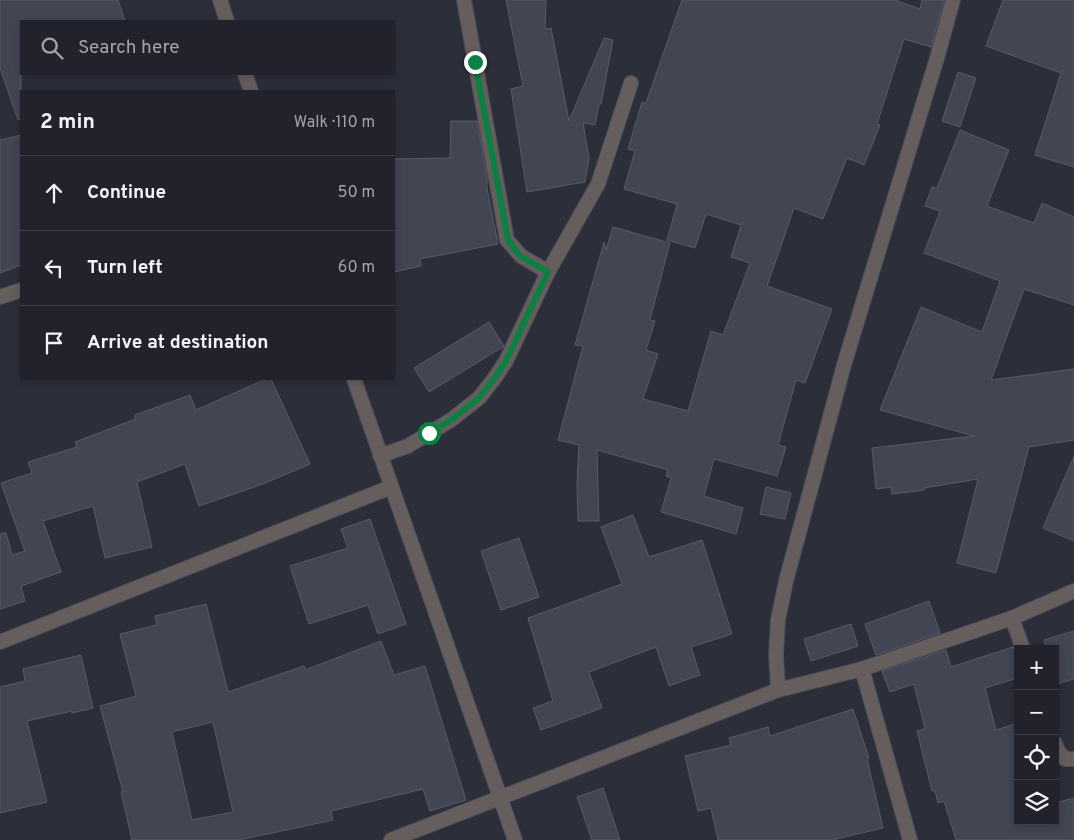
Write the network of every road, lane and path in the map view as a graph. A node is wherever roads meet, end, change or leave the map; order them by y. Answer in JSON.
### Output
{"nodes":[{"id":1,"x":220,"y":0,"type":"edge"},
{"id":2,"x":464,"y":0,"type":"edge"},
{"id":3,"x":953,"y":0,"type":"edge"},
{"id":4,"x":228,"y":20,"type":"edge"},
{"id":5,"x":245,"y":75,"type":"edge"},
{"id":6,"x":632,"y":83,"type":"dead end"},
{"id":7,"x":251,"y":90,"type":"edge"},
{"id":8,"x":548,"y":272,"type":"junction"},
{"id":9,"x":20,"y":290,"type":"edge"},
{"id":10,"x":0,"y":298,"type":"edge"},
{"id":11,"x":354,"y":380,"type":"edge"},
{"id":12,"x":380,"y":456,"type":"junction"},
{"id":13,"x":391,"y":487,"type":"junction"},
{"id":14,"x":1072,"y":589,"type":"edge"},
{"id":15,"x":1012,"y":618,"type":"junction"},
{"id":16,"x":0,"y":642,"type":"edge"},
{"id":17,"x":1022,"y":645,"type":"edge"},
{"id":18,"x":862,"y":669,"type":"junction"},
{"id":19,"x":778,"y":690,"type":"junction"},
{"id":20,"x":1059,"y":752,"type":"edge"},
{"id":21,"x":1074,"y":758,"type":"edge"},
{"id":22,"x":501,"y":798,"type":"junction"},
{"id":23,"x":391,"y":840,"type":"edge"},
{"id":24,"x":514,"y":840,"type":"edge"},
{"id":25,"x":910,"y":840,"type":"edge"}],
"edges":[{"from":1,"to":4,"type":"street"},
{"from":2,"to":8,"type":"street"},
{"from":3,"to":19,"type":"street"},
{"from":5,"to":7,"type":"street"},
{"from":6,"to":8,"type":"street"},
{"from":8,"to":12,"type":"street"},
{"from":9,"to":10,"type":"street"},
{"from":11,"to":12,"type":"street"},
{"from":12,"to":13,"type":"street"},
{"from":13,"to":16,"type":"street"},
{"from":13,"to":22,"type":"street"},
{"from":14,"to":15,"type":"street"},
{"from":15,"to":17,"type":"street"},
{"from":15,"to":18,"type":"street"},
{"from":18,"to":19,"type":"street"},
{"from":18,"to":25,"type":"street"},
{"from":19,"to":22,"type":"street"},
{"from":20,"to":21,"type":"street"},
{"from":22,"to":23,"type":"street"},
{"from":22,"to":24,"type":"street"}]}
